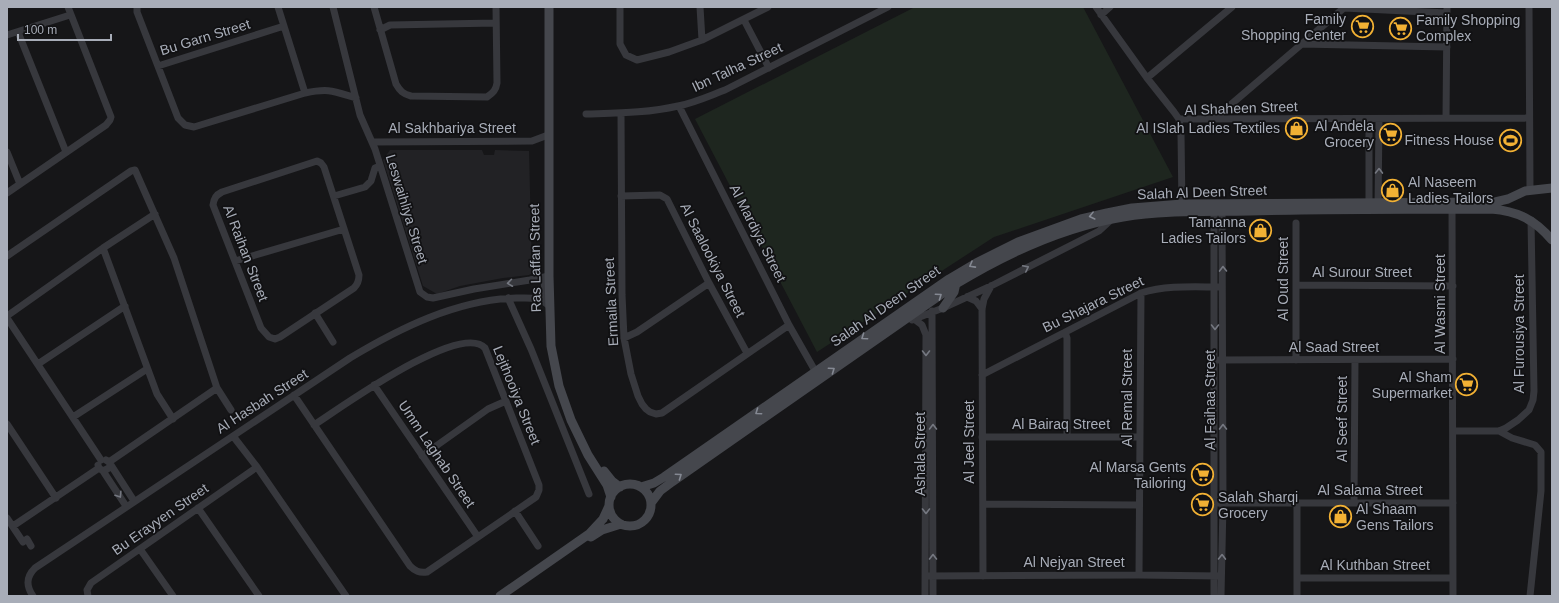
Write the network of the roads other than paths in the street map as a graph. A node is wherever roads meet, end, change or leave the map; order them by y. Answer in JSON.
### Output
{"nodes":[{"id":1,"x":68,"y":7,"type":"edge"},
{"id":2,"x":137,"y":7,"type":"edge"},
{"id":3,"x":278,"y":7,"type":"edge"},
{"id":4,"x":333,"y":7,"type":"edge"},
{"id":5,"x":374,"y":7,"type":"edge"},
{"id":6,"x":496,"y":7,"type":"edge"},
{"id":7,"x":549,"y":7,"type":"edge"},
{"id":8,"x":554,"y":7,"type":"edge"},
{"id":9,"x":620,"y":7,"type":"edge"},
{"id":10,"x":700,"y":7,"type":"edge"},
{"id":11,"x":768,"y":7,"type":"edge"},
{"id":12,"x":888,"y":7,"type":"edge"},
{"id":13,"x":1096,"y":7,"type":"edge"},
{"id":14,"x":1110,"y":7,"type":"edge"},
{"id":15,"x":1232,"y":7,"type":"edge"},
{"id":16,"x":1345,"y":7,"type":"edge"},
{"id":17,"x":1529,"y":7,"type":"edge"},
{"id":18,"x":1447,"y":10,"type":"edge"},
{"id":19,"x":70,"y":15,"type":"junction"},
{"id":20,"x":1101,"y":15,"type":"junction"},
{"id":21,"x":744,"y":20,"type":"junction"},
{"id":22,"x":496,"y":23,"type":"junction"},
{"id":23,"x":284,"y":26,"type":"junction"},
{"id":24,"x":380,"y":30,"type":"junction"},
{"id":25,"x":18,"y":32,"type":"junction"},
{"id":26,"x":7,"y":36,"type":"edge"},
{"id":27,"x":702,"y":40,"type":"junction"},
{"id":28,"x":1301,"y":44,"type":"junction"},
{"id":29,"x":1447,"y":47,"type":"junction"},
{"id":30,"x":158,"y":66,"type":"junction"},
{"id":31,"x":769,"y":68,"type":"junction"},
{"id":32,"x":1147,"y":78,"type":"junction"},
{"id":33,"x":304,"y":93,"type":"junction"},
{"id":34,"x":356,"y":98,"type":"junction"},
{"id":35,"x":679,"y":106,"type":"junction"},
{"id":36,"x":621,"y":113,"type":"junction"},
{"id":37,"x":586,"y":114,"type":"dead end"},
{"id":38,"x":1446,"y":118,"type":"junction"},
{"id":39,"x":1529,"y":118,"type":"junction"},
{"id":40,"x":1179,"y":119,"type":"junction"},
{"id":41,"x":1214,"y":119,"type":"junction"},
{"id":42,"x":1369,"y":119,"type":"junction"},
{"id":43,"x":1379,"y":119,"type":"junction"},
{"id":44,"x":548,"y":135,"type":"junction"},
{"id":45,"x":532,"y":141,"type":"junction"},
{"id":46,"x":372,"y":142,"type":"junction"},
{"id":47,"x":548,"y":146,"type":"junction"},
{"id":48,"x":7,"y":152,"type":"edge"},
{"id":49,"x":66,"y":152,"type":"junction"},
{"id":50,"x":380,"y":166,"type":"junction"},
{"id":51,"x":20,"y":184,"type":"junction"},
{"id":52,"x":1552,"y":188,"type":"edge"},
{"id":53,"x":1530,"y":190,"type":"junction"},
{"id":54,"x":7,"y":193,"type":"edge"},
{"id":55,"x":334,"y":196,"type":"junction"},
{"id":56,"x":621,"y":196,"type":"junction"},
{"id":57,"x":1504,"y":200,"type":"junction"},
{"id":58,"x":1374,"y":206,"type":"junction"},
{"id":59,"x":1452,"y":206,"type":"junction"},
{"id":60,"x":1182,"y":208,"type":"junction"},
{"id":61,"x":1218,"y":208,"type":"junction"},
{"id":62,"x":1506,"y":211,"type":"junction"},
{"id":63,"x":155,"y":214,"type":"junction"},
{"id":64,"x":1112,"y":216,"type":"junction"},
{"id":65,"x":1531,"y":220,"type":"junction"},
{"id":66,"x":1296,"y":223,"type":"dead end"},
{"id":67,"x":344,"y":229,"type":"junction"},
{"id":68,"x":1552,"y":240,"type":"edge"},
{"id":69,"x":103,"y":248,"type":"junction"},
{"id":70,"x":7,"y":256,"type":"edge"},
{"id":71,"x":235,"y":261,"type":"junction"},
{"id":72,"x":546,"y":276,"type":"junction"},
{"id":73,"x":952,"y":281,"type":"junction"},
{"id":74,"x":709,"y":283,"type":"junction"},
{"id":75,"x":1296,"y":285,"type":"junction"},
{"id":76,"x":991,"y":286,"type":"junction"},
{"id":77,"x":1453,"y":286,"type":"junction"},
{"id":78,"x":1215,"y":287,"type":"junction"},
{"id":79,"x":1223,"y":287,"type":"junction"},
{"id":80,"x":1141,"y":293,"type":"junction"},
{"id":81,"x":967,"y":297,"type":"junction"},
{"id":82,"x":508,"y":298,"type":"junction"},
{"id":83,"x":547,"y":305,"type":"junction"},
{"id":84,"x":125,"y":306,"type":"junction"},
{"id":85,"x":943,"y":308,"type":"junction"},
{"id":86,"x":982,"y":309,"type":"junction"},
{"id":87,"x":932,"y":311,"type":"junction"},
{"id":88,"x":315,"y":313,"type":"junction"},
{"id":89,"x":7,"y":317,"type":"edge"},
{"id":90,"x":914,"y":318,"type":"junction"},
{"id":91,"x":900,"y":323,"type":"junction"},
{"id":92,"x":789,"y":325,"type":"junction"},
{"id":93,"x":1065,"y":332,"type":"junction"},
{"id":94,"x":624,"y":338,"type":"junction"},
{"id":95,"x":333,"y":342,"type":"dead end"},
{"id":96,"x":747,"y":353,"type":"junction"},
{"id":97,"x":1453,"y":359,"type":"junction"},
{"id":98,"x":1219,"y":360,"type":"junction"},
{"id":99,"x":1296,"y":360,"type":"junction"},
{"id":100,"x":1355,"y":360,"type":"junction"},
{"id":101,"x":38,"y":364,"type":"junction"},
{"id":102,"x":148,"y":369,"type":"junction"},
{"id":103,"x":817,"y":375,"type":"junction"},
{"id":104,"x":982,"y":375,"type":"junction"},
{"id":105,"x":374,"y":385,"type":"junction"},
{"id":106,"x":217,"y":388,"type":"junction"},
{"id":107,"x":294,"y":395,"type":"junction"},
{"id":108,"x":506,"y":401,"type":"junction"},
{"id":109,"x":231,"y":410,"type":"dead end"},
{"id":110,"x":73,"y":417,"type":"junction"},
{"id":111,"x":173,"y":419,"type":"junction"},
{"id":112,"x":7,"y":424,"type":"edge"},
{"id":113,"x":314,"y":426,"type":"junction"},
{"id":114,"x":1453,"y":431,"type":"junction"},
{"id":115,"x":1499,"y":431,"type":"junction"},
{"id":116,"x":233,"y":436,"type":"junction"},
{"id":117,"x":982,"y":437,"type":"junction"},
{"id":118,"x":1068,"y":437,"type":"junction"},
{"id":119,"x":1140,"y":437,"type":"junction"},
{"id":120,"x":422,"y":456,"type":"junction"},
{"id":121,"x":101,"y":460,"type":"junction"},
{"id":122,"x":110,"y":463,"type":"junction"},
{"id":123,"x":257,"y":467,"type":"junction"},
{"id":124,"x":101,"y":469,"type":"junction"},
{"id":125,"x":620,"y":487,"type":"junction"},
{"id":126,"x":641,"y":487,"type":"junction"},
{"id":127,"x":589,"y":494,"type":"dead end"},
{"id":128,"x":56,"y":498,"type":"junction"},
{"id":129,"x":134,"y":501,"type":"junction"},
{"id":130,"x":610,"y":501,"type":"junction"},
{"id":131,"x":651,"y":503,"type":"junction"},
{"id":132,"x":1215,"y":503,"type":"junction"},
{"id":133,"x":1297,"y":503,"type":"junction"},
{"id":134,"x":1354,"y":503,"type":"junction"},
{"id":135,"x":1453,"y":503,"type":"junction"},
{"id":136,"x":983,"y":504,"type":"junction"},
{"id":137,"x":1223,"y":504,"type":"junction"},
{"id":138,"x":1139,"y":505,"type":"junction"},
{"id":139,"x":126,"y":506,"type":"junction"},
{"id":140,"x":198,"y":508,"type":"junction"},
{"id":141,"x":515,"y":512,"type":"junction"},
{"id":142,"x":7,"y":518,"type":"edge"},
{"id":143,"x":621,"y":524,"type":"junction"},
{"id":144,"x":13,"y":526,"type":"junction"},
{"id":145,"x":478,"y":537,"type":"junction"},
{"id":146,"x":31,"y":546,"type":"dead end"},
{"id":147,"x":538,"y":546,"type":"dead end"},
{"id":148,"x":140,"y":549,"type":"junction"},
{"id":149,"x":1139,"y":574,"type":"junction"},
{"id":150,"x":926,"y":576,"type":"junction"},
{"id":151,"x":934,"y":576,"type":"junction"},
{"id":152,"x":983,"y":576,"type":"junction"},
{"id":153,"x":1218,"y":576,"type":"junction"},
{"id":154,"x":1297,"y":578,"type":"junction"},
{"id":155,"x":1453,"y":578,"type":"junction"},
{"id":156,"x":33,"y":596,"type":"edge"},
{"id":157,"x":88,"y":596,"type":"edge"},
{"id":158,"x":173,"y":596,"type":"edge"},
{"id":159,"x":259,"y":596,"type":"edge"},
{"id":160,"x":346,"y":596,"type":"edge"},
{"id":161,"x":500,"y":596,"type":"edge"},
{"id":162,"x":509,"y":596,"type":"edge"},
{"id":163,"x":925,"y":596,"type":"edge"},
{"id":164,"x":933,"y":596,"type":"edge"},
{"id":165,"x":1214,"y":596,"type":"edge"},
{"id":166,"x":1221,"y":596,"type":"edge"},
{"id":167,"x":1297,"y":596,"type":"edge"},
{"id":168,"x":1453,"y":596,"type":"edge"},
{"id":169,"x":1530,"y":596,"type":"edge"}],
"edges":[{"from":1,"to":19,"type":"street"},
{"from":2,"to":30,"type":"street"},
{"from":3,"to":23,"type":"street"},
{"from":4,"to":34,"type":"street","name":"Leswaihliya Street"},
{"from":5,"to":24,"type":"street"},
{"from":6,"to":22,"type":"street"},
{"from":7,"to":44,"type":"street","name":"Ras Laffan Street"},
{"from":8,"to":125,"type":"street","name":"Ras Laffan Street"},
{"from":9,"to":27,"type":"street"},
{"from":10,"to":27,"type":"street"},
{"from":11,"to":21,"type":"street"},
{"from":12,"to":31,"type":"street","name":"Ibn Talha Street"},
{"from":13,"to":20,"type":"street"},
{"from":14,"to":20,"type":"street"},
{"from":15,"to":32,"type":"street"},
{"from":16,"to":18,"type":"street"},
{"from":16,"to":28,"type":"street"},
{"from":17,"to":39,"type":"street"},
{"from":18,"to":29,"type":"street"},
{"from":19,"to":25,"type":"street"},
{"from":19,"to":49,"type":"street"},
{"from":20,"to":32,"type":"street"},
{"from":21,"to":27,"type":"street"},
{"from":21,"to":31,"type":"street"},
{"from":22,"to":24,"type":"street"},
{"from":22,"to":24,"type":"street"},
{"from":23,"to":30,"type":"street","name":"Bu Garn Street"},
{"from":23,"to":33,"type":"street"},
{"from":25,"to":26,"type":"street"},
{"from":25,"to":49,"type":"street"},
{"from":28,"to":29,"type":"street"},
{"from":28,"to":41,"type":"street"},
{"from":29,"to":38,"type":"street"},
{"from":30,"to":33,"type":"street"},
{"from":31,"to":35,"type":"street","name":"Ibn Talha Street"},
{"from":32,"to":40,"type":"street"},
{"from":33,"to":34,"type":"street"},
{"from":34,"to":46,"type":"street","name":"Leswaihliya Street"},
{"from":35,"to":36,"type":"street","name":"Ibn Talha Street"},
{"from":35,"to":92,"type":"street","name":"Al Mardiya Street"},
{"from":36,"to":37,"type":"street","name":"Ibn Talha Street"},
{"from":36,"to":56,"type":"street","name":"Ermaila Street"},
{"from":38,"to":39,"type":"street","name":"Al Shaheen Street"},
{"from":38,"to":43,"type":"street","name":"Al Shaheen Street"},
{"from":39,"to":53,"type":"street"},
{"from":40,"to":41,"type":"street","name":"Al Shaheen Street"},
{"from":40,"to":60,"type":"street","name":"Al Shaheen Street"},
{"from":41,"to":42,"type":"street","name":"Al Shaheen Street"},
{"from":42,"to":43,"type":"street","name":"Al Shaheen Street"},
{"from":42,"to":58,"type":"street"},
{"from":58,"to":43,"type":"street","one_way":true},
{"from":44,"to":45,"type":"street","name":"Al Sakhbariya Street"},
{"from":44,"to":47,"type":"street","name":"Ras Laffan Street"},
{"from":45,"to":46,"type":"street","name":"Al Sakhbariya Street"},
{"from":45,"to":47,"type":"street","name":"Al Sakhbariya Street"},
{"from":46,"to":50,"type":"street","name":"Leswaihliya Street"},
{"from":47,"to":72,"type":"street","name":"Ras Laffan Street"},
{"from":48,"to":51,"type":"street"},
{"from":49,"to":51,"type":"street"},
{"from":50,"to":55,"type":"street"},
{"from":72,"to":50,"type":"street","name":"Leswaihliya Street","one_way":true},
{"from":51,"to":54,"type":"street"},
{"from":52,"to":53,"type":"street","name":"Salah Al Deen Street"},
{"from":53,"to":57,"type":"street","name":"Salah Al Deen Street"},
{"from":55,"to":67,"type":"street","name":"Al Raihan Street"},
{"from":55,"to":71,"type":"street","name":"Al Raihan Street"},
{"from":56,"to":74,"type":"street","name":"Al Saalookiya Street"},
{"from":56,"to":94,"type":"street","name":"Ermaila Street"},
{"from":57,"to":59,"type":"street","name":"Salah Al Deen Street"},
{"from":57,"to":62,"type":"street"},
{"from":58,"to":59,"type":"street","name":"Salah Al Deen Street"},
{"from":58,"to":61,"type":"street","name":"Salah Al Deen Street"},
{"from":59,"to":62,"type":"street","name":"Salah Al Deen Street"},
{"from":59,"to":77,"type":"street","name":"Al Wasmi Street"},
{"from":60,"to":61,"type":"street","name":"Salah Al Deen Street"},
{"from":60,"to":64,"type":"street","name":"Salah Al Deen Street"},
{"from":61,"to":78,"type":"street","name":"Al Faihaa Street"},
{"from":79,"to":61,"type":"street","name":"Al Faihaa Street","one_way":true},
{"from":62,"to":65,"type":"street","name":"Salah Al Deen Street"},
{"from":63,"to":69,"type":"street"},
{"from":63,"to":70,"type":"street"},
{"from":63,"to":106,"type":"street"},
{"from":64,"to":73,"type":"street","name":"Salah Al Deen Street"},
{"from":76,"to":64,"type":"street","name":"Salah Al Deen Street","one_way":true},
{"from":65,"to":68,"type":"street","name":"Salah Al Deen Street"},
{"from":65,"to":115,"type":"street","name":"Al Furousiya Street"},
{"from":66,"to":75,"type":"street","name":"Al Oud Street"},
{"from":67,"to":71,"type":"street"},
{"from":67,"to":88,"type":"street","name":"Al Raihan Street"},
{"from":69,"to":84,"type":"street"},
{"from":69,"to":89,"type":"street"},
{"from":71,"to":88,"type":"street","name":"Al Raihan Street"},
{"from":72,"to":83,"type":"street","name":"Ras Laffan Street"},
{"from":73,"to":85,"type":"street"},
{"from":91,"to":73,"type":"street","name":"Salah Al Deen Street","one_way":true},
{"from":73,"to":103,"type":"street","name":"Salah Al Deen Street","one_way":true},
{"from":74,"to":94,"type":"street"},
{"from":74,"to":96,"type":"street","name":"Al Saalookiya Street"},
{"from":75,"to":77,"type":"street","name":"Al Surour Street"},
{"from":75,"to":99,"type":"street","name":"Al Oud Street"},
{"from":76,"to":81,"type":"street","name":"Salah Al Deen Street"},
{"from":76,"to":86,"type":"street","name":"Al Jeel Street"},
{"from":77,"to":97,"type":"street","name":"Al Wasmi Street"},
{"from":78,"to":79,"type":"street","name":"Bu Shajara Street"},
{"from":78,"to":80,"type":"street","name":"Bu Shajara Street"},
{"from":78,"to":98,"type":"street","name":"Al Faihaa Street","one_way":true},
{"from":79,"to":98,"type":"street","name":"Al Faihaa Street"},
{"from":80,"to":93,"type":"street","name":"Bu Shajara Street"},
{"from":80,"to":119,"type":"street","name":"Al Remal Street"},
{"from":81,"to":85,"type":"street","name":"Salah Al Deen Street"},
{"from":81,"to":86,"type":"street"},
{"from":82,"to":83,"type":"street","name":"Al Hasbah Street"},
{"from":82,"to":107,"type":"street","name":"Al Hasbah Street"},
{"from":82,"to":127,"type":"street","name":"Ras Laffan Street"},
{"from":83,"to":130,"type":"street","name":"Ras Laffan Street"},
{"from":84,"to":101,"type":"street"},
{"from":84,"to":102,"type":"street"},
{"from":85,"to":87,"type":"street","name":"Salah Al Deen Street"},
{"from":86,"to":104,"type":"street","name":"Al Jeel Street"},
{"from":87,"to":90,"type":"street","name":"Salah Al Deen Street"},
{"from":151,"to":87,"type":"street","name":"Ashala Street","one_way":true},
{"from":88,"to":95,"type":"street"},
{"from":89,"to":101,"type":"street"},
{"from":90,"to":91,"type":"street","name":"Salah Al Deen Street"},
{"from":90,"to":150,"type":"street","name":"Ashala Street","one_way":true},
{"from":103,"to":91,"type":"street","name":"Salah Al Deen Street","one_way":true},
{"from":92,"to":96,"type":"street","name":"Ermaila Street"},
{"from":92,"to":103,"type":"street","name":"Al Mardiya Street"},
{"from":93,"to":104,"type":"street","name":"Bu Shajara Street"},
{"from":93,"to":118,"type":"street"},
{"from":94,"to":96,"type":"street","name":"Ermaila Street"},
{"from":97,"to":100,"type":"street","name":"Al Saad Street"},
{"from":97,"to":114,"type":"street","name":"Al Wasmi Street"},
{"from":98,"to":99,"type":"street","name":"Al Saad Street"},
{"from":98,"to":132,"type":"street","name":"Al Faihaa Street"},
{"from":137,"to":98,"type":"street","name":"Al Faihaa Street","one_way":true},
{"from":99,"to":100,"type":"street","name":"Al Saad Street"},
{"from":100,"to":134,"type":"street","name":"Al Seef Street"},
{"from":101,"to":110,"type":"street"},
{"from":102,"to":110,"type":"street"},
{"from":102,"to":111,"type":"street"},
{"from":103,"to":126,"type":"street","name":"Salah Al Deen Street","one_way":true},
{"from":131,"to":103,"type":"street","name":"Salah Al Deen Street","one_way":true},
{"from":104,"to":117,"type":"street","name":"Al Jeel Street"},
{"from":105,"to":108,"type":"street","name":"Lejthooiya Street"},
{"from":105,"to":113,"type":"street","name":"Lejthooiya Street"},
{"from":105,"to":120,"type":"street","name":"Umm Laghab Street"},
{"from":106,"to":109,"type":"street"},
{"from":106,"to":111,"type":"street"},
{"from":107,"to":113,"type":"street","name":"Lejthooiya Street"},
{"from":107,"to":116,"type":"street","name":"Al Hasbah Street"},
{"from":108,"to":120,"type":"street"},
{"from":108,"to":141,"type":"street","name":"Lejthooiya Street"},
{"from":110,"to":121,"type":"street"},
{"from":111,"to":122,"type":"street"},
{"from":112,"to":128,"type":"street"},
{"from":113,"to":145,"type":"street","name":"Lejthooiya Street"},
{"from":114,"to":115,"type":"street"},
{"from":114,"to":135,"type":"street","name":"Al Wasmi Street"},
{"from":115,"to":169,"type":"street"},
{"from":116,"to":123,"type":"street"},
{"from":116,"to":129,"type":"street","name":"Al Hasbah Street"},
{"from":117,"to":118,"type":"street","name":"Al Bairaq Street"},
{"from":117,"to":136,"type":"street","name":"Al Jeel Street"},
{"from":118,"to":119,"type":"street","name":"Al Bairaq Street"},
{"from":119,"to":138,"type":"street","name":"Al Remal Street"},
{"from":120,"to":145,"type":"street","name":"Umm Laghab Street"},
{"from":121,"to":122,"type":"street"},
{"from":121,"to":124,"type":"street"},
{"from":122,"to":124,"type":"street"},
{"from":122,"to":129,"type":"street"},
{"from":123,"to":140,"type":"street","name":"Bu Erayyen Street"},
{"from":123,"to":160,"type":"street"},
{"from":124,"to":128,"type":"street"},
{"from":124,"to":139,"type":"street","one_way":true},
{"from":125,"to":126,"type":"street"},
{"from":125,"to":130,"type":"street"},
{"from":126,"to":131,"type":"street"},
{"from":128,"to":144,"type":"street"},
{"from":129,"to":139,"type":"street","name":"Al Hasbah Street"},
{"from":130,"to":143,"type":"street"},
{"from":130,"to":161,"type":"street"},
{"from":131,"to":143,"type":"street"},
{"from":132,"to":137,"type":"street","name":"Al Salama Street"},
{"from":132,"to":153,"type":"street","name":"Al Faihaa Street"},
{"from":133,"to":134,"type":"street","name":"Al Salama Street"},
{"from":133,"to":137,"type":"street","name":"Al Salama Street"},
{"from":133,"to":154,"type":"street"},
{"from":134,"to":135,"type":"street","name":"Al Salama Street"},
{"from":135,"to":155,"type":"street","name":"Al Wasmi Street"},
{"from":136,"to":138,"type":"street"},
{"from":136,"to":152,"type":"street","name":"Al Jeel Street"},
{"from":153,"to":137,"type":"street","name":"Al Faihaa Street","one_way":true},
{"from":138,"to":149,"type":"street","name":"Al Remal Street"},
{"from":139,"to":156,"type":"street","name":"Al Hasbah Street"},
{"from":140,"to":148,"type":"street","name":"Bu Erayyen Street"},
{"from":140,"to":159,"type":"street"},
{"from":141,"to":145,"type":"street","name":"Lejthooiya Street"},
{"from":141,"to":147,"type":"street"},
{"from":142,"to":144,"type":"street"},
{"from":143,"to":162,"type":"street"},
{"from":144,"to":146,"type":"street"},
{"from":148,"to":157,"type":"street","name":"Bu Erayyen Street"},
{"from":148,"to":158,"type":"street"},
{"from":149,"to":152,"type":"street","name":"Al Nejyan Street"},
{"from":149,"to":153,"type":"street","name":"Al Nejyan Street"},
{"from":150,"to":151,"type":"street","name":"Al Nejyan Street"},
{"from":150,"to":163,"type":"street","name":"Ashala Street"},
{"from":151,"to":152,"type":"street","name":"Al Nejyan Street"},
{"from":151,"to":164,"type":"street","name":"Ashala Street"},
{"from":153,"to":165,"type":"street","name":"Al Faihaa Street"},
{"from":153,"to":166,"type":"street","name":"Al Faihaa Street"},
{"from":154,"to":155,"type":"street","name":"Al Kuthban Street"},
{"from":154,"to":167,"type":"street"},
{"from":155,"to":168,"type":"street","name":"Al Wasmi Street"}]}
